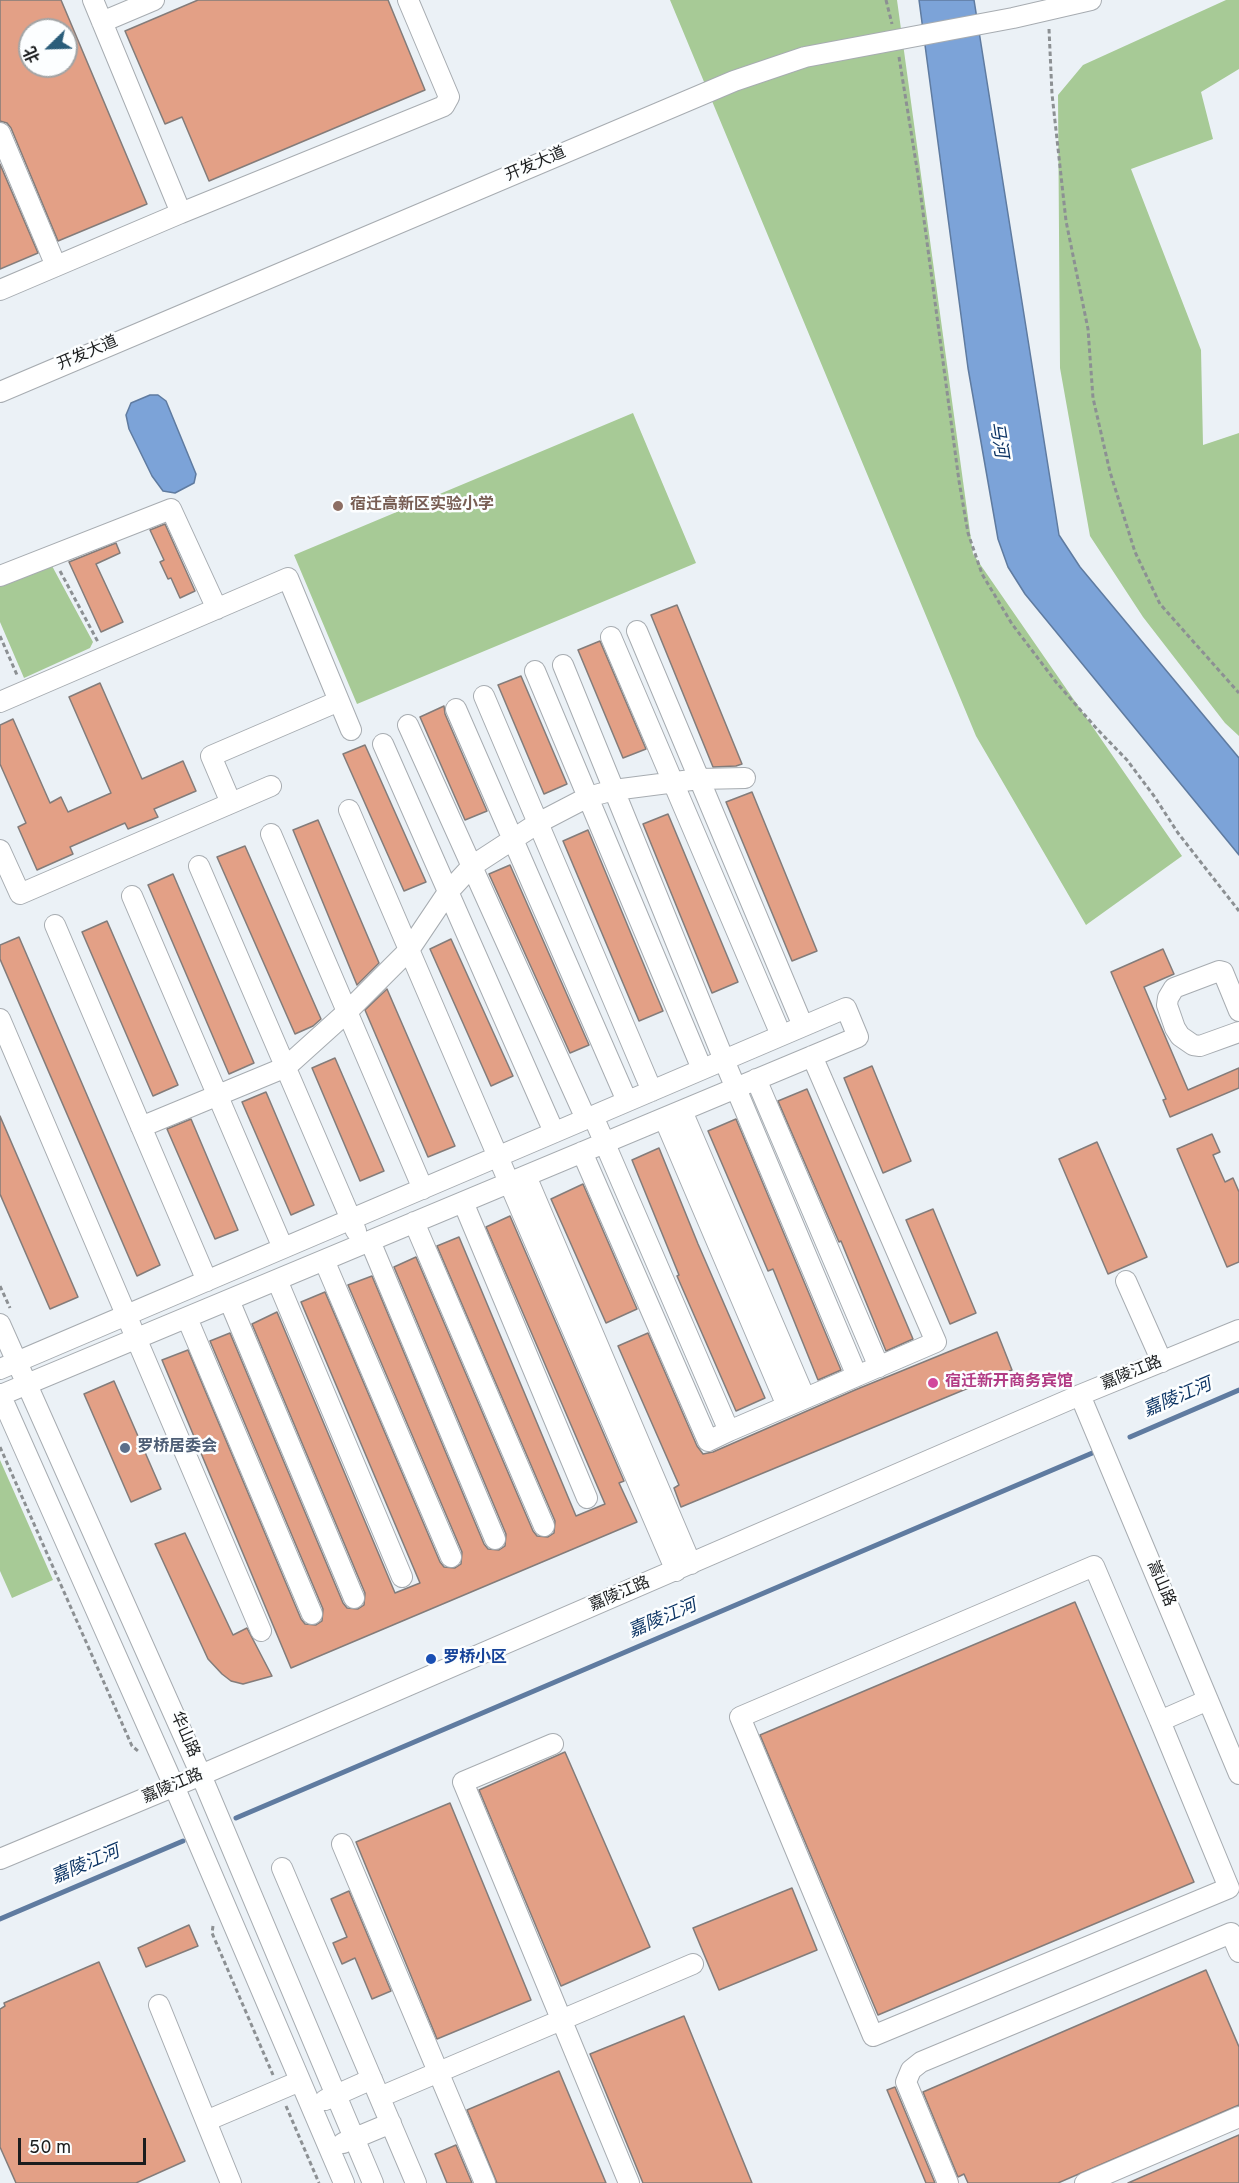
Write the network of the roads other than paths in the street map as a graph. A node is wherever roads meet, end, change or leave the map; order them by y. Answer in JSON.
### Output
{"nodes":[{"id":1,"x":93,"y":0,"type":"edge"},
{"id":2,"x":154,"y":0,"type":"edge"},
{"id":3,"x":408,"y":0,"type":"edge"},
{"id":4,"x":1091,"y":0,"type":"edge"},
{"id":5,"x":102,"y":22,"type":"junction"},
{"id":6,"x":0,"y":133,"type":"edge"},
{"id":7,"x":181,"y":213,"type":"junction"},
{"id":8,"x":56,"y":266,"type":"junction"},
{"id":9,"x":0,"y":290,"type":"edge"},
{"id":10,"x":0,"y":392,"type":"edge"},
{"id":11,"x":0,"y":576,"type":"edge"},
{"id":12,"x":217,"y":609,"type":"junction"},
{"id":13,"x":637,"y":631,"type":"dead end"},
{"id":14,"x":611,"y":637,"type":"dead end"},
{"id":15,"x":563,"y":665,"type":"dead end"},
{"id":16,"x":535,"y":670,"type":"dead end"},
{"id":17,"x":484,"y":696,"type":"dead end"},
{"id":18,"x":339,"y":701,"type":"junction"},
{"id":19,"x":0,"y":702,"type":"edge"},
{"id":20,"x":456,"y":709,"type":"dead end"},
{"id":21,"x":408,"y":725,"type":"dead end"},
{"id":22,"x":351,"y":730,"type":"dead end"},
{"id":23,"x":383,"y":744,"type":"dead end"},
{"id":24,"x":745,"y":778,"type":"dead end"},
{"id":25,"x":699,"y":779,"type":"junction"},
{"id":26,"x":673,"y":782,"type":"junction"},
{"id":27,"x":271,"y":786,"type":"dead end"},
{"id":28,"x":614,"y":790,"type":"junction"},
{"id":29,"x":588,"y":797,"type":"junction"},
{"id":30,"x":231,"y":803,"type":"junction"},
{"id":31,"x":349,"y":810,"type":"dead end"},
{"id":32,"x":538,"y":823,"type":"junction"},
{"id":33,"x":271,"y":834,"type":"dead end"},
{"id":34,"x":512,"y":838,"type":"junction"},
{"id":35,"x":0,"y":850,"type":"edge"},
{"id":36,"x":199,"y":866,"type":"dead end"},
{"id":37,"x":472,"y":866,"type":"junction"},
{"id":38,"x":448,"y":892,"type":"junction"},
{"id":39,"x":132,"y":896,"type":"dead end"},
{"id":40,"x":55,"y":926,"type":"dead end"},
{"id":41,"x":409,"y":950,"type":"junction"},
{"id":42,"x":1239,"y":1011,"type":"edge"},
{"id":43,"x":347,"y":1012,"type":"junction"},
{"id":44,"x":0,"y":1019,"type":"edge"},
{"id":45,"x":803,"y":1026,"type":"junction"},
{"id":46,"x":1239,"y":1032,"type":"edge"},
{"id":47,"x":781,"y":1035,"type":"junction"},
{"id":48,"x":812,"y":1056,"type":"junction"},
{"id":49,"x":724,"y":1060,"type":"junction"},
{"id":50,"x":286,"y":1067,"type":"junction"},
{"id":51,"x":702,"y":1069,"type":"junction"},
{"id":52,"x":756,"y":1079,"type":"junction"},
{"id":53,"x":736,"y":1088,"type":"junction"},
{"id":54,"x":652,"y":1091,"type":"junction"},
{"id":55,"x":217,"y":1095,"type":"junction"},
{"id":56,"x":627,"y":1101,"type":"junction"},
{"id":57,"x":673,"y":1114,"type":"junction"},
{"id":58,"x":590,"y":1117,"type":"junction"},
{"id":59,"x":141,"y":1127,"type":"junction"},
{"id":60,"x":554,"y":1132,"type":"junction"},
{"id":61,"x":605,"y":1143,"type":"junction"},
{"id":62,"x":582,"y":1152,"type":"junction"},
{"id":63,"x":498,"y":1156,"type":"junction"},
{"id":64,"x":518,"y":1179,"type":"junction"},
{"id":65,"x":423,"y":1189,"type":"junction"},
{"id":66,"x":463,"y":1202,"type":"junction"},
{"id":67,"x":351,"y":1219,"type":"junction"},
{"id":68,"x":414,"y":1222,"type":"junction"},
{"id":69,"x":366,"y":1243,"type":"junction"},
{"id":70,"x":283,"y":1248,"type":"junction"},
{"id":71,"x":324,"y":1260,"type":"junction"},
{"id":72,"x":278,"y":1280,"type":"junction"},
{"id":73,"x":207,"y":1281,"type":"junction"},
{"id":74,"x":1126,"y":1281,"type":"dead end"},
{"id":75,"x":229,"y":1300,"type":"junction"},
{"id":76,"x":126,"y":1315,"type":"junction"},
{"id":77,"x":187,"y":1318,"type":"junction"},
{"id":78,"x":0,"y":1324,"type":"edge"},
{"id":79,"x":1239,"y":1330,"type":"edge"},
{"id":80,"x":136,"y":1339,"type":"junction"},
{"id":81,"x":1162,"y":1362,"type":"junction"},
{"id":82,"x":8,"y":1365,"type":"edge"},
{"id":83,"x":879,"y":1367,"type":"junction"},
{"id":84,"x":857,"y":1376,"type":"junction"},
{"id":85,"x":27,"y":1384,"type":"junction"},
{"id":86,"x":0,"y":1395,"type":"edge"},
{"id":87,"x":1080,"y":1395,"type":"junction"},
{"id":88,"x":796,"y":1402,"type":"junction"},
{"id":89,"x":729,"y":1431,"type":"junction"},
{"id":90,"x":588,"y":1498,"type":"dead end"},
{"id":91,"x":544,"y":1526,"type":"dead end"},
{"id":92,"x":495,"y":1539,"type":"dead end"},
{"id":93,"x":451,"y":1557,"type":"dead end"},
{"id":94,"x":684,"y":1567,"type":"junction"},
{"id":95,"x":402,"y":1576,"type":"dead end"},
{"id":96,"x":354,"y":1598,"type":"dead end"},
{"id":97,"x":312,"y":1614,"type":"dead end"},
{"id":98,"x":261,"y":1631,"type":"dead end"},
{"id":99,"x":1208,"y":1700,"type":"junction"},
{"id":100,"x":1160,"y":1721,"type":"junction"},
{"id":101,"x":553,"y":1744,"type":"dead end"},
{"id":102,"x":1239,"y":1774,"type":"edge"},
{"id":103,"x":201,"y":1775,"type":"junction"},
{"id":104,"x":174,"y":1786,"type":"junction"},
{"id":105,"x":342,"y":1844,"type":"dead end"},
{"id":106,"x":0,"y":1859,"type":"edge"},
{"id":107,"x":282,"y":1868,"type":"dead end"},
{"id":108,"x":1239,"y":1952,"type":"edge"},
{"id":109,"x":693,"y":1964,"type":"dead end"},
{"id":110,"x":159,"y":2005,"type":"dead end"},
{"id":111,"x":562,"y":2020,"type":"junction"},
{"id":112,"x":438,"y":2073,"type":"junction"},
{"id":113,"x":300,"y":2081,"type":"junction"},
{"id":114,"x":376,"y":2088,"type":"junction"},
{"id":115,"x":336,"y":2095,"type":"junction"},
{"id":116,"x":311,"y":2106,"type":"junction"},
{"id":117,"x":1239,"y":2117,"type":"edge"},
{"id":118,"x":206,"y":2121,"type":"junction"},
{"id":119,"x":391,"y":2123,"type":"junction"},
{"id":120,"x":354,"y":2139,"type":"junction"},
{"id":121,"x":329,"y":2149,"type":"junction"},
{"id":122,"x":231,"y":2183,"type":"edge"},
{"id":123,"x":344,"y":2183,"type":"edge"},
{"id":124,"x":373,"y":2183,"type":"edge"},
{"id":125,"x":416,"y":2183,"type":"edge"},
{"id":126,"x":485,"y":2183,"type":"edge"},
{"id":127,"x":629,"y":2183,"type":"edge"},
{"id":128,"x":948,"y":2183,"type":"edge"},
{"id":129,"x":1085,"y":2183,"type":"edge"}],
"edges":[{"from":1,"to":5,"type":"street"},
{"from":2,"to":5,"type":"street"},
{"from":3,"to":7,"type":"street"},
{"from":4,"to":10,"type":"street","name":"开发大道"},
{"from":5,"to":7,"type":"street"},
{"from":6,"to":8,"type":"street"},
{"from":7,"to":8,"type":"street"},
{"from":8,"to":9,"type":"street"},
{"from":11,"to":12,"type":"street"},
{"from":12,"to":18,"type":"street"},
{"from":12,"to":19,"type":"street"},
{"from":13,"to":25,"type":"street"},
{"from":14,"to":26,"type":"street"},
{"from":15,"to":28,"type":"street"},
{"from":16,"to":29,"type":"street"},
{"from":17,"to":32,"type":"street"},
{"from":18,"to":22,"type":"street"},
{"from":18,"to":30,"type":"street"},
{"from":20,"to":34,"type":"street"},
{"from":21,"to":37,"type":"street"},
{"from":23,"to":38,"type":"street"},
{"from":24,"to":25,"type":"street"},
{"from":25,"to":26,"type":"street"},
{"from":25,"to":45,"type":"street"},
{"from":26,"to":28,"type":"street"},
{"from":26,"to":47,"type":"street"},
{"from":27,"to":30,"type":"street"},
{"from":28,"to":29,"type":"street"},
{"from":28,"to":49,"type":"street"},
{"from":29,"to":32,"type":"street"},
{"from":29,"to":51,"type":"street"},
{"from":30,"to":35,"type":"street"},
{"from":31,"to":41,"type":"street"},
{"from":32,"to":34,"type":"street"},
{"from":32,"to":54,"type":"street"},
{"from":33,"to":43,"type":"street"},
{"from":34,"to":37,"type":"street"},
{"from":34,"to":56,"type":"street"},
{"from":36,"to":50,"type":"street"},
{"from":37,"to":38,"type":"street"},
{"from":37,"to":58,"type":"street"},
{"from":38,"to":41,"type":"street"},
{"from":38,"to":60,"type":"street"},
{"from":39,"to":55,"type":"street"},
{"from":40,"to":59,"type":"street"},
{"from":41,"to":43,"type":"street"},
{"from":41,"to":63,"type":"street"},
{"from":42,"to":46,"type":"street"},
{"from":43,"to":50,"type":"street"},
{"from":43,"to":65,"type":"street"},
{"from":44,"to":76,"type":"street"},
{"from":45,"to":47,"type":"street"},
{"from":45,"to":48,"type":"street"},
{"from":47,"to":49,"type":"street"},
{"from":48,"to":52,"type":"street"},
{"from":48,"to":83,"type":"street"},
{"from":49,"to":51,"type":"street"},
{"from":49,"to":53,"type":"street"},
{"from":50,"to":55,"type":"street"},
{"from":50,"to":67,"type":"street"},
{"from":51,"to":54,"type":"street"},
{"from":52,"to":53,"type":"street"},
{"from":52,"to":83,"type":"street"},
{"from":53,"to":57,"type":"street"},
{"from":53,"to":84,"type":"street"},
{"from":54,"to":56,"type":"street"},
{"from":55,"to":59,"type":"street"},
{"from":55,"to":70,"type":"street"},
{"from":56,"to":58,"type":"street"},
{"from":57,"to":61,"type":"street"},
{"from":57,"to":88,"type":"street"},
{"from":58,"to":60,"type":"street"},
{"from":58,"to":61,"type":"street"},
{"from":59,"to":73,"type":"street"},
{"from":60,"to":63,"type":"street"},
{"from":61,"to":62,"type":"street"},
{"from":61,"to":89,"type":"street"},
{"from":62,"to":64,"type":"street"},
{"from":62,"to":89,"type":"street"},
{"from":63,"to":64,"type":"street"},
{"from":63,"to":65,"type":"street"},
{"from":64,"to":66,"type":"street"},
{"from":64,"to":94,"type":"street"},
{"from":65,"to":67,"type":"street"},
{"from":66,"to":68,"type":"street"},
{"from":66,"to":90,"type":"street"},
{"from":67,"to":69,"type":"street"},
{"from":67,"to":70,"type":"street"},
{"from":68,"to":69,"type":"street"},
{"from":68,"to":91,"type":"street"},
{"from":69,"to":71,"type":"street"},
{"from":69,"to":92,"type":"street"},
{"from":70,"to":73,"type":"street"},
{"from":71,"to":72,"type":"street"},
{"from":71,"to":93,"type":"street"},
{"from":72,"to":75,"type":"street"},
{"from":72,"to":95,"type":"street"},
{"from":73,"to":76,"type":"street"},
{"from":74,"to":81,"type":"street"},
{"from":75,"to":77,"type":"street"},
{"from":75,"to":96,"type":"street"},
{"from":76,"to":80,"type":"street"},
{"from":76,"to":82,"type":"street"},
{"from":77,"to":80,"type":"street"},
{"from":77,"to":97,"type":"street"},
{"from":78,"to":82,"type":"street","name":"华山路"},
{"from":79,"to":81,"type":"street","name":"嘉陵江路"},
{"from":80,"to":85,"type":"street"},
{"from":80,"to":98,"type":"street"},
{"from":81,"to":87,"type":"street","name":"嘉陵江路"},
{"from":82,"to":85,"type":"street","name":"华山路"},
{"from":83,"to":84,"type":"street"},
{"from":84,"to":88,"type":"street"},
{"from":85,"to":86,"type":"street"},
{"from":85,"to":103,"type":"street","name":"华山路"},
{"from":86,"to":104,"type":"street","name":"华山路"},
{"from":87,"to":94,"type":"street","name":"嘉陵江路"},
{"from":87,"to":99,"type":"street","name":"嵩山路"},
{"from":88,"to":89,"type":"street"},
{"from":94,"to":103,"type":"street","name":"嘉陵江路"},
{"from":99,"to":100,"type":"street"},
{"from":99,"to":102,"type":"street","name":"嵩山路"},
{"from":100,"to":100,"type":"street"},
{"from":101,"to":111,"type":"street"},
{"from":103,"to":104,"type":"street","name":"嘉陵江路"},
{"from":103,"to":115,"type":"street","name":"华山路"},
{"from":104,"to":106,"type":"street","name":"嘉陵江路"},
{"from":104,"to":113,"type":"street","name":"华山路"},
{"from":105,"to":112,"type":"street"},
{"from":107,"to":114,"type":"street"},
{"from":108,"to":128,"type":"street"},
{"from":109,"to":111,"type":"street"},
{"from":110,"to":118,"type":"street"},
{"from":111,"to":112,"type":"street"},
{"from":111,"to":127,"type":"street"},
{"from":112,"to":114,"type":"street"},
{"from":112,"to":126,"type":"street"},
{"from":113,"to":116,"type":"street","name":"华山路"},
{"from":113,"to":118,"type":"street"},
{"from":114,"to":115,"type":"street"},
{"from":114,"to":119,"type":"street"},
{"from":115,"to":116,"type":"street"},
{"from":115,"to":120,"type":"street","name":"华山路"},
{"from":116,"to":121,"type":"street","name":"华山路"},
{"from":117,"to":129,"type":"street"},
{"from":118,"to":122,"type":"street"},
{"from":119,"to":120,"type":"street"},
{"from":119,"to":125,"type":"street"},
{"from":120,"to":121,"type":"street"},
{"from":120,"to":124,"type":"street","name":"华山路"},
{"from":121,"to":123,"type":"street","name":"华山路"}]}
